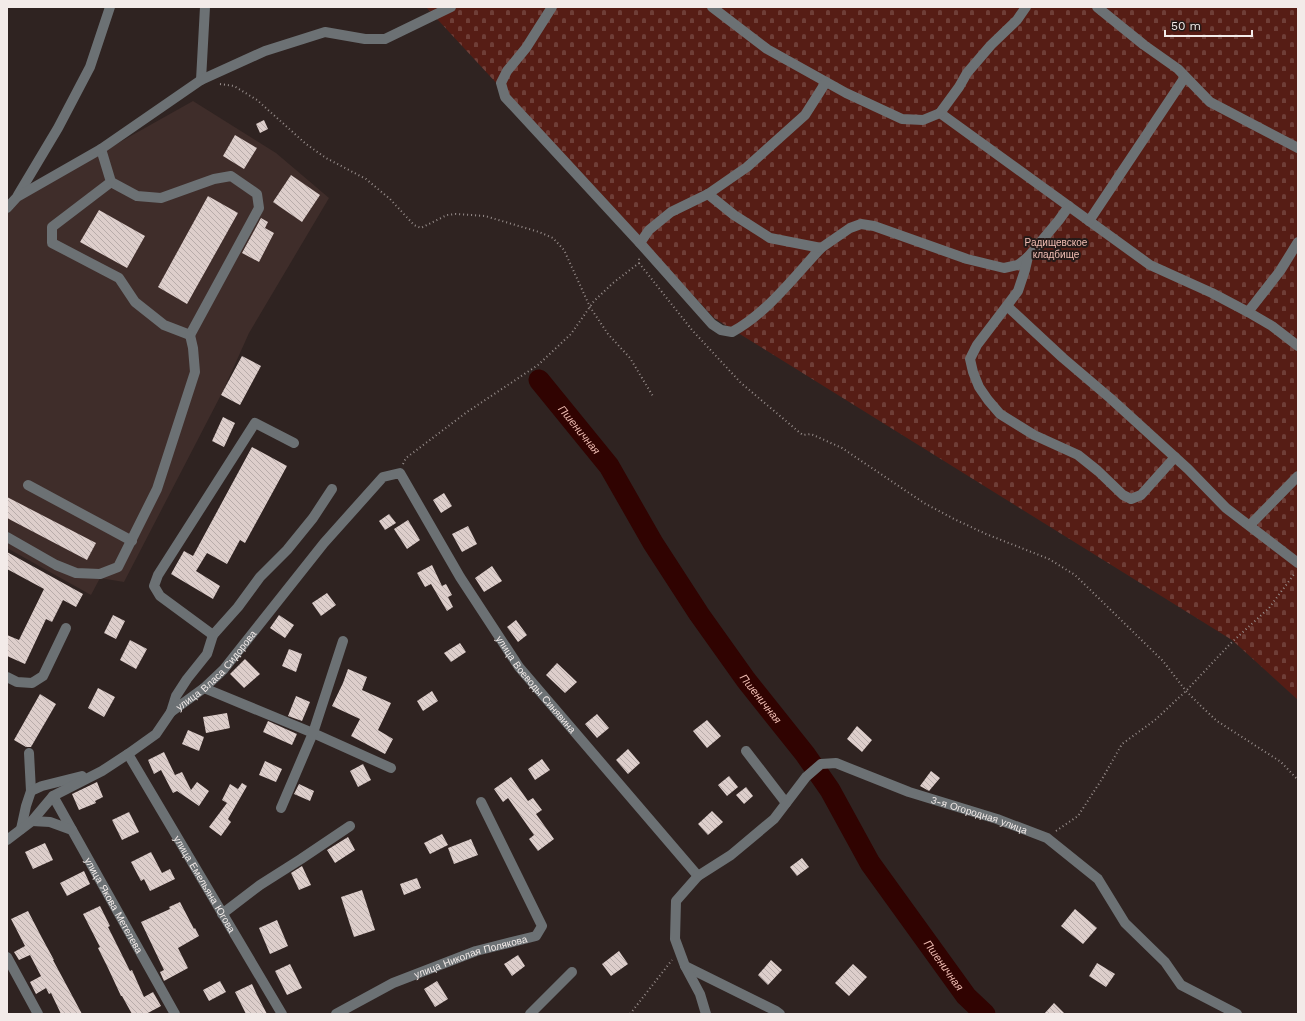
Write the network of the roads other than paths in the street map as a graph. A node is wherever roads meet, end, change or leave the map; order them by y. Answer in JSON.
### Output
{"nodes":[{"id":1,"x":110,"y":7,"type":"edge"},
{"id":2,"x":204,"y":7,"type":"edge"},
{"id":3,"x":450,"y":7,"type":"edge"},
{"id":4,"x":552,"y":7,"type":"edge"},
{"id":5,"x":712,"y":7,"type":"edge"},
{"id":6,"x":1026,"y":7,"type":"edge"},
{"id":7,"x":1097,"y":7,"type":"edge"},
{"id":8,"x":1186,"y":77,"type":"junction"},
{"id":9,"x":201,"y":80,"type":"junction"},
{"id":10,"x":826,"y":82,"type":"junction"},
{"id":11,"x":940,"y":113,"type":"junction"},
{"id":12,"x":1298,"y":148,"type":"edge"},
{"id":13,"x":101,"y":149,"type":"junction"},
{"id":14,"x":110,"y":182,"type":"junction"},
{"id":15,"x":708,"y":194,"type":"junction"},
{"id":16,"x":17,"y":197,"type":"junction"},
{"id":17,"x":1069,"y":206,"type":"junction"},
{"id":18,"x":7,"y":208,"type":"edge"},
{"id":19,"x":1089,"y":221,"type":"junction"},
{"id":20,"x":1298,"y":242,"type":"edge"},
{"id":21,"x":640,"y":243,"type":"junction"},
{"id":22,"x":821,"y":248,"type":"junction"},
{"id":23,"x":1028,"y":257,"type":"junction"},
{"id":24,"x":1007,"y":306,"type":"junction"},
{"id":25,"x":1248,"y":312,"type":"junction"},
{"id":26,"x":190,"y":335,"type":"junction"},
{"id":27,"x":1298,"y":346,"type":"edge"},
{"id":28,"x":294,"y":443,"type":"dead end"},
{"id":29,"x":1175,"y":457,"type":"junction"},
{"id":30,"x":400,"y":473,"type":"joint"},
{"id":31,"x":1298,"y":476,"type":"edge"},
{"id":32,"x":28,"y":485,"type":"dead end"},
{"id":33,"x":332,"y":489,"type":"dead end"},
{"id":34,"x":1250,"y":526,"type":"junction"},
{"id":35,"x":7,"y":538,"type":"edge"},
{"id":36,"x":132,"y":540,"type":"junction"},
{"id":37,"x":1298,"y":563,"type":"edge"},
{"id":38,"x":66,"y":628,"type":"dead end"},
{"id":39,"x":213,"y":635,"type":"junction"},
{"id":40,"x":343,"y":641,"type":"dead end"},
{"id":41,"x":7,"y":677,"type":"edge"},
{"id":42,"x":204,"y":688,"type":"junction"},
{"id":43,"x":172,"y":712,"type":"junction"},
{"id":44,"x":313,"y":733,"type":"junction"},
{"id":45,"x":746,"y":751,"type":"dead end"},
{"id":46,"x":29,"y":753,"type":"dead end"},
{"id":47,"x":128,"y":754,"type":"junction"},
{"id":48,"x":391,"y":768,"type":"dead end"},
{"id":49,"x":102,"y":771,"type":"junction"},
{"id":50,"x":31,"y":791,"type":"junction"},
{"id":51,"x":53,"y":796,"type":"junction"},
{"id":52,"x":481,"y":802,"type":"dead end"},
{"id":53,"x":786,"y":803,"type":"junction"},
{"id":54,"x":280,"y":808,"type":"dead end"},
{"id":55,"x":32,"y":820,"type":"junction"},
{"id":56,"x":350,"y":826,"type":"dead end"},
{"id":57,"x":21,"y":829,"type":"junction"},
{"id":58,"x":72,"y":830,"type":"junction"},
{"id":59,"x":7,"y":840,"type":"edge"},
{"id":60,"x":698,"y":876,"type":"junction"},
{"id":61,"x":222,"y":914,"type":"junction"},
{"id":62,"x":7,"y":957,"type":"edge"},
{"id":63,"x":685,"y":966,"type":"junction"},
{"id":64,"x":572,"y":972,"type":"dead end"},
{"id":65,"x":38,"y":1014,"type":"edge"},
{"id":66,"x":176,"y":1014,"type":"edge"},
{"id":67,"x":282,"y":1014,"type":"edge"},
{"id":68,"x":336,"y":1014,"type":"edge"},
{"id":69,"x":530,"y":1014,"type":"edge"},
{"id":70,"x":706,"y":1014,"type":"edge"},
{"id":71,"x":780,"y":1014,"type":"edge"},
{"id":72,"x":1237,"y":1014,"type":"edge"}],
"edges":[{"from":1,"to":16,"type":"street"},
{"from":2,"to":9,"type":"street"},
{"from":3,"to":9,"type":"street"},
{"from":4,"to":21,"type":"street"},
{"from":5,"to":10,"type":"street"},
{"from":6,"to":11,"type":"street"},
{"from":7,"to":8,"type":"street"},
{"from":8,"to":12,"type":"street"},
{"from":8,"to":19,"type":"street"},
{"from":9,"to":13,"type":"street"},
{"from":10,"to":11,"type":"street"},
{"from":10,"to":15,"type":"street"},
{"from":11,"to":17,"type":"street"},
{"from":13,"to":14,"type":"street"},
{"from":13,"to":16,"type":"street"},
{"from":14,"to":26,"type":"street"},
{"from":14,"to":26,"type":"street"},
{"from":15,"to":21,"type":"street"},
{"from":15,"to":22,"type":"street"},
{"from":16,"to":18,"type":"street"},
{"from":17,"to":19,"type":"street"},
{"from":17,"to":23,"type":"street"},
{"from":19,"to":25,"type":"street"},
{"from":20,"to":25,"type":"street"},
{"from":21,"to":22,"type":"street"},
{"from":22,"to":23,"type":"street"},
{"from":23,"to":24,"type":"street"},
{"from":24,"to":29,"type":"street"},
{"from":24,"to":29,"type":"street"},
{"from":25,"to":27,"type":"street"},
{"from":26,"to":36,"type":"street"},
{"from":28,"to":39,"type":"street"},
{"from":29,"to":34,"type":"street"},
{"from":30,"to":42,"type":"street","name":"улица Власа Сидорова"},
{"from":30,"to":60,"type":"street","name":"улица Воеводы Синявина"},
{"from":31,"to":34,"type":"street"},
{"from":32,"to":36,"type":"street"},
{"from":33,"to":39,"type":"street"},
{"from":34,"to":37,"type":"street"},
{"from":35,"to":36,"type":"street"},
{"from":38,"to":41,"type":"street"},
{"from":39,"to":43,"type":"street"},
{"from":40,"to":44,"type":"street"},
{"from":42,"to":43,"type":"street","name":"улица Власа Сидорова"},
{"from":42,"to":44,"type":"street"},
{"from":43,"to":47,"type":"street","name":"улица Власа Сидорова"},
{"from":44,"to":48,"type":"street"},
{"from":44,"to":54,"type":"street"},
{"from":45,"to":53,"type":"street"},
{"from":46,"to":50,"type":"street"},
{"from":47,"to":49,"type":"street","name":"улица Власа Сидорова"},
{"from":47,"to":61,"type":"street","name":"улица Емельяна Югова"},
{"from":49,"to":50,"type":"street"},
{"from":49,"to":51,"type":"street","name":"улица Власа Сидорова"},
{"from":50,"to":57,"type":"street"},
{"from":51,"to":55,"type":"street","name":"улица Власа Сидорова"},
{"from":51,"to":58,"type":"street","name":"улица Якова Метелева"},
{"from":52,"to":68,"type":"street","name":"улица Николая Полякова"},
{"from":53,"to":60,"type":"street","name":"3-я Огородная улица"},
{"from":53,"to":72,"type":"street","name":"3-я Огородная улица"},
{"from":55,"to":57,"type":"street","name":"улица Власа Сидорова"},
{"from":55,"to":58,"type":"street"},
{"from":56,"to":61,"type":"street"},
{"from":57,"to":59,"type":"street","name":"улица Власа Сидорова"},
{"from":58,"to":66,"type":"street","name":"улица Якова Метелева"},
{"from":60,"to":63,"type":"street","name":"3-я Огородная улица"},
{"from":61,"to":67,"type":"street","name":"улица Емельяна Югова"},
{"from":62,"to":65,"type":"street"},
{"from":63,"to":70,"type":"street","name":"3-я Огородная улица"},
{"from":63,"to":71,"type":"street"},
{"from":64,"to":69,"type":"street"}]}
